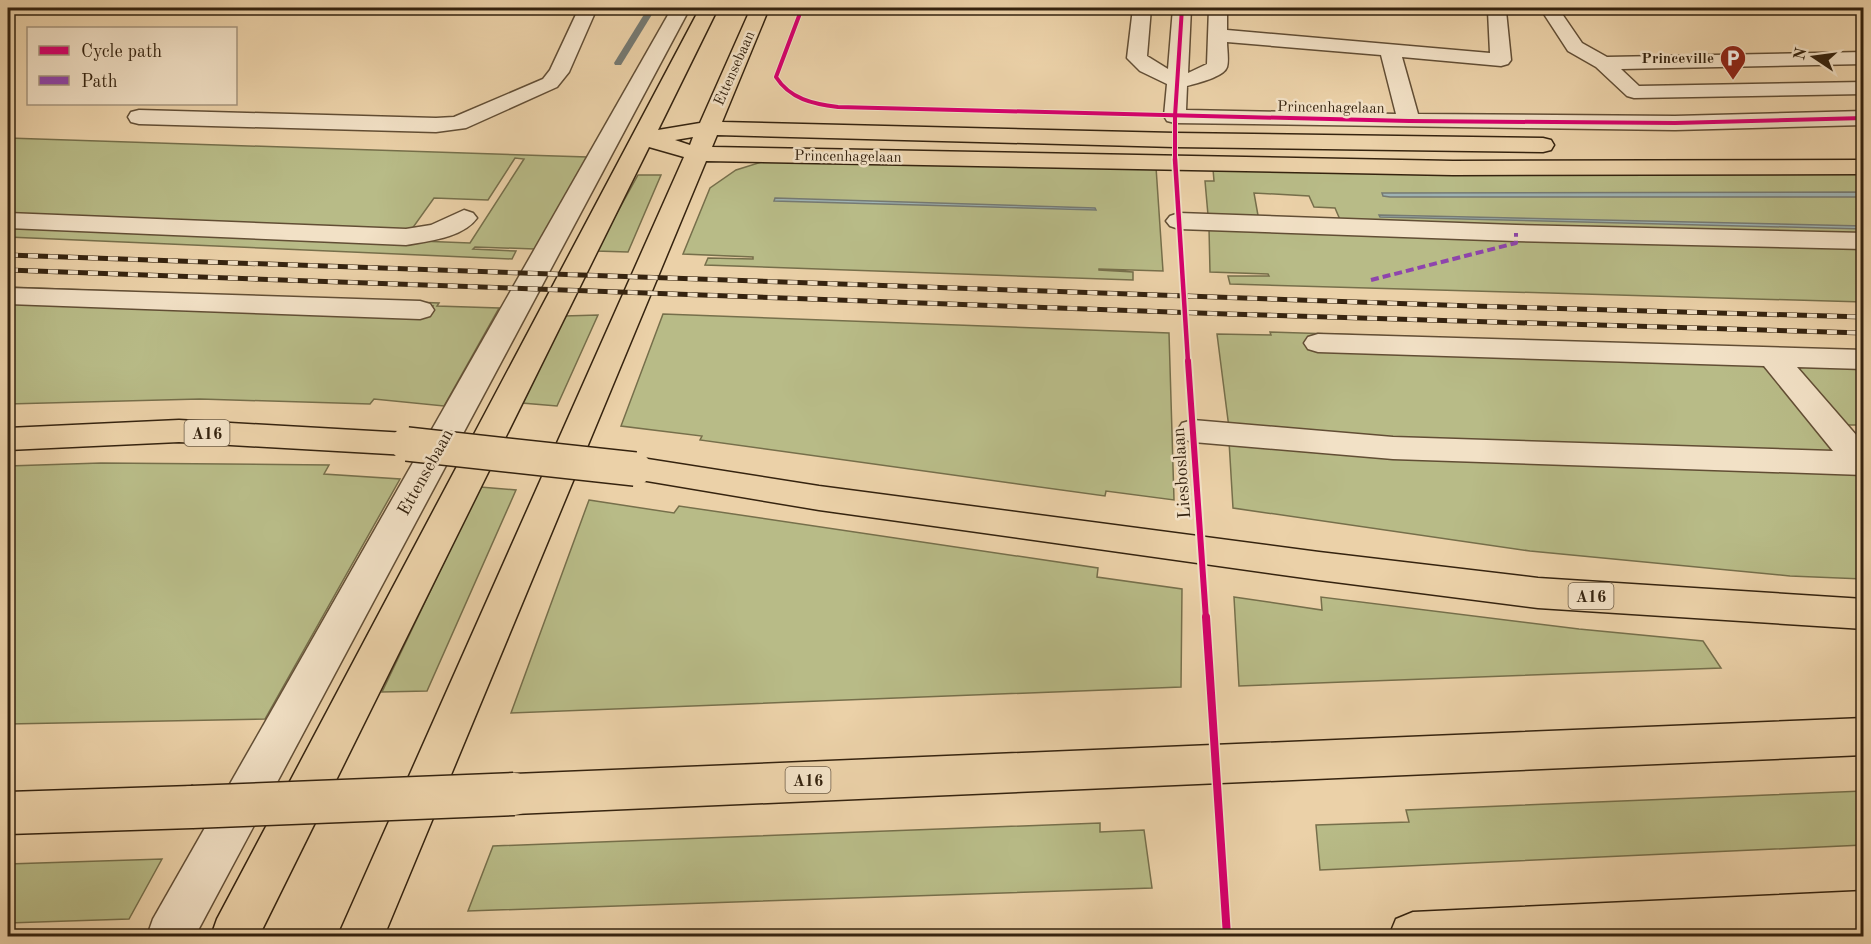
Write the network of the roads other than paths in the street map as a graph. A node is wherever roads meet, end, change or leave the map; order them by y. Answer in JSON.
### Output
{"nodes":[{"id":1,"x":588,"y":8,"type":"edge"},
{"id":2,"x":681,"y":8,"type":"edge"},
{"id":3,"x":709,"y":8,"type":"edge"},
{"id":4,"x":760,"y":8,"type":"edge"},
{"id":5,"x":1142,"y":8,"type":"edge"},
{"id":6,"x":1182,"y":8,"type":"edge"},
{"id":7,"x":1218,"y":8,"type":"edge"},
{"id":8,"x":1549,"y":8,"type":"edge"},
{"id":9,"x":1497,"y":11,"type":"dead end"},
{"id":10,"x":1218,"y":34,"type":"junction"},
{"id":11,"x":1390,"y":50,"type":"junction"},
{"id":12,"x":1863,"y":58,"type":"edge"},
{"id":13,"x":1603,"y":63,"type":"junction"},
{"id":14,"x":1178,"y":82,"type":"junction"},
{"id":15,"x":1863,"y":88,"type":"edge"},
{"id":16,"x":139,"y":117,"type":"dead end"},
{"id":17,"x":1863,"y":118,"type":"edge"},
{"id":18,"x":1409,"y":121,"type":"junction"},
{"id":19,"x":643,"y":138,"type":"junction"},
{"id":20,"x":702,"y":141,"type":"junction"},
{"id":21,"x":1569,"y":146,"type":"dead end"},
{"id":22,"x":1615,"y":146,"type":"dead end"},
{"id":23,"x":1809,"y":146,"type":"dead end"},
{"id":24,"x":1863,"y":167,"type":"edge"},
{"id":25,"x":464,"y":218,"type":"dead end"},
{"id":26,"x":8,"y":221,"type":"edge"},
{"id":27,"x":1179,"y":221,"type":"dead end"},
{"id":28,"x":1863,"y":241,"type":"edge"},
{"id":29,"x":8,"y":296,"type":"edge"},
{"id":30,"x":420,"y":310,"type":"dead end"},
{"id":31,"x":1318,"y":343,"type":"dead end"},
{"id":32,"x":1772,"y":357,"type":"junction"},
{"id":33,"x":1863,"y":360,"type":"edge"},
{"id":34,"x":1193,"y":431,"type":"dead end"},
{"id":35,"x":8,"y":439,"type":"edge"},
{"id":36,"x":1863,"y":614,"type":"edge"},
{"id":37,"x":1863,"y":736,"type":"edge"},
{"id":38,"x":8,"y":813,"type":"edge"},
{"id":39,"x":1863,"y":914,"type":"edge"},
{"id":40,"x":170,"y":936,"type":"edge"},
{"id":41,"x":234,"y":936,"type":"edge"},
{"id":42,"x":361,"y":936,"type":"edge"},
{"id":43,"x":1413,"y":936,"type":"edge"},
{"id":44,"x":1424,"y":936,"type":"edge"}],
"edges":[{"from":1,"to":16,"type":"street"},
{"from":2,"to":40,"type":"street","name":"Ettensebaan"},
{"from":3,"to":19,"type":"main road"},
{"from":4,"to":20,"type":"main road","name":"Ettensebaan"},
{"from":5,"to":14,"type":"street"},
{"from":6,"to":14,"type":"street"},
{"from":7,"to":10,"type":"street"},
{"from":8,"to":13,"type":"street"},
{"from":9,"to":11,"type":"street"},
{"from":10,"to":11,"type":"street"},
{"from":10,"to":14,"type":"street"},
{"from":11,"to":18,"type":"street"},
{"from":12,"to":13,"type":"street"},
{"from":13,"to":15,"type":"street"},
{"from":14,"to":18,"type":"street","name":"Princenhagelaan"},
{"from":17,"to":18,"type":"street","name":"Princenhagelaan"},
{"from":19,"to":20,"type":"main road"},
{"from":19,"to":41,"type":"main road"},
{"from":20,"to":21,"type":"main road","name":"Princenhagelaan"},
{"from":20,"to":24,"type":"main road","name":"Princenhagelaan"},
{"from":20,"to":42,"type":"main road","name":"Ettensebaan"},
{"from":22,"to":23,"type":"main road"},
{"from":25,"to":26,"type":"street"},
{"from":27,"to":28,"type":"street"},
{"from":29,"to":30,"type":"street"},
{"from":31,"to":32,"type":"street"},
{"from":32,"to":33,"type":"street"},
{"from":32,"to":34,"type":"street"},
{"from":35,"to":36,"type":"main road","number":"A16","bridge":true},
{"from":37,"to":38,"type":"main road","number":"A16","bridge":true},
{"from":39,"to":44,"type":"main road"},
{"from":43,"to":44,"type":"main road"}]}
